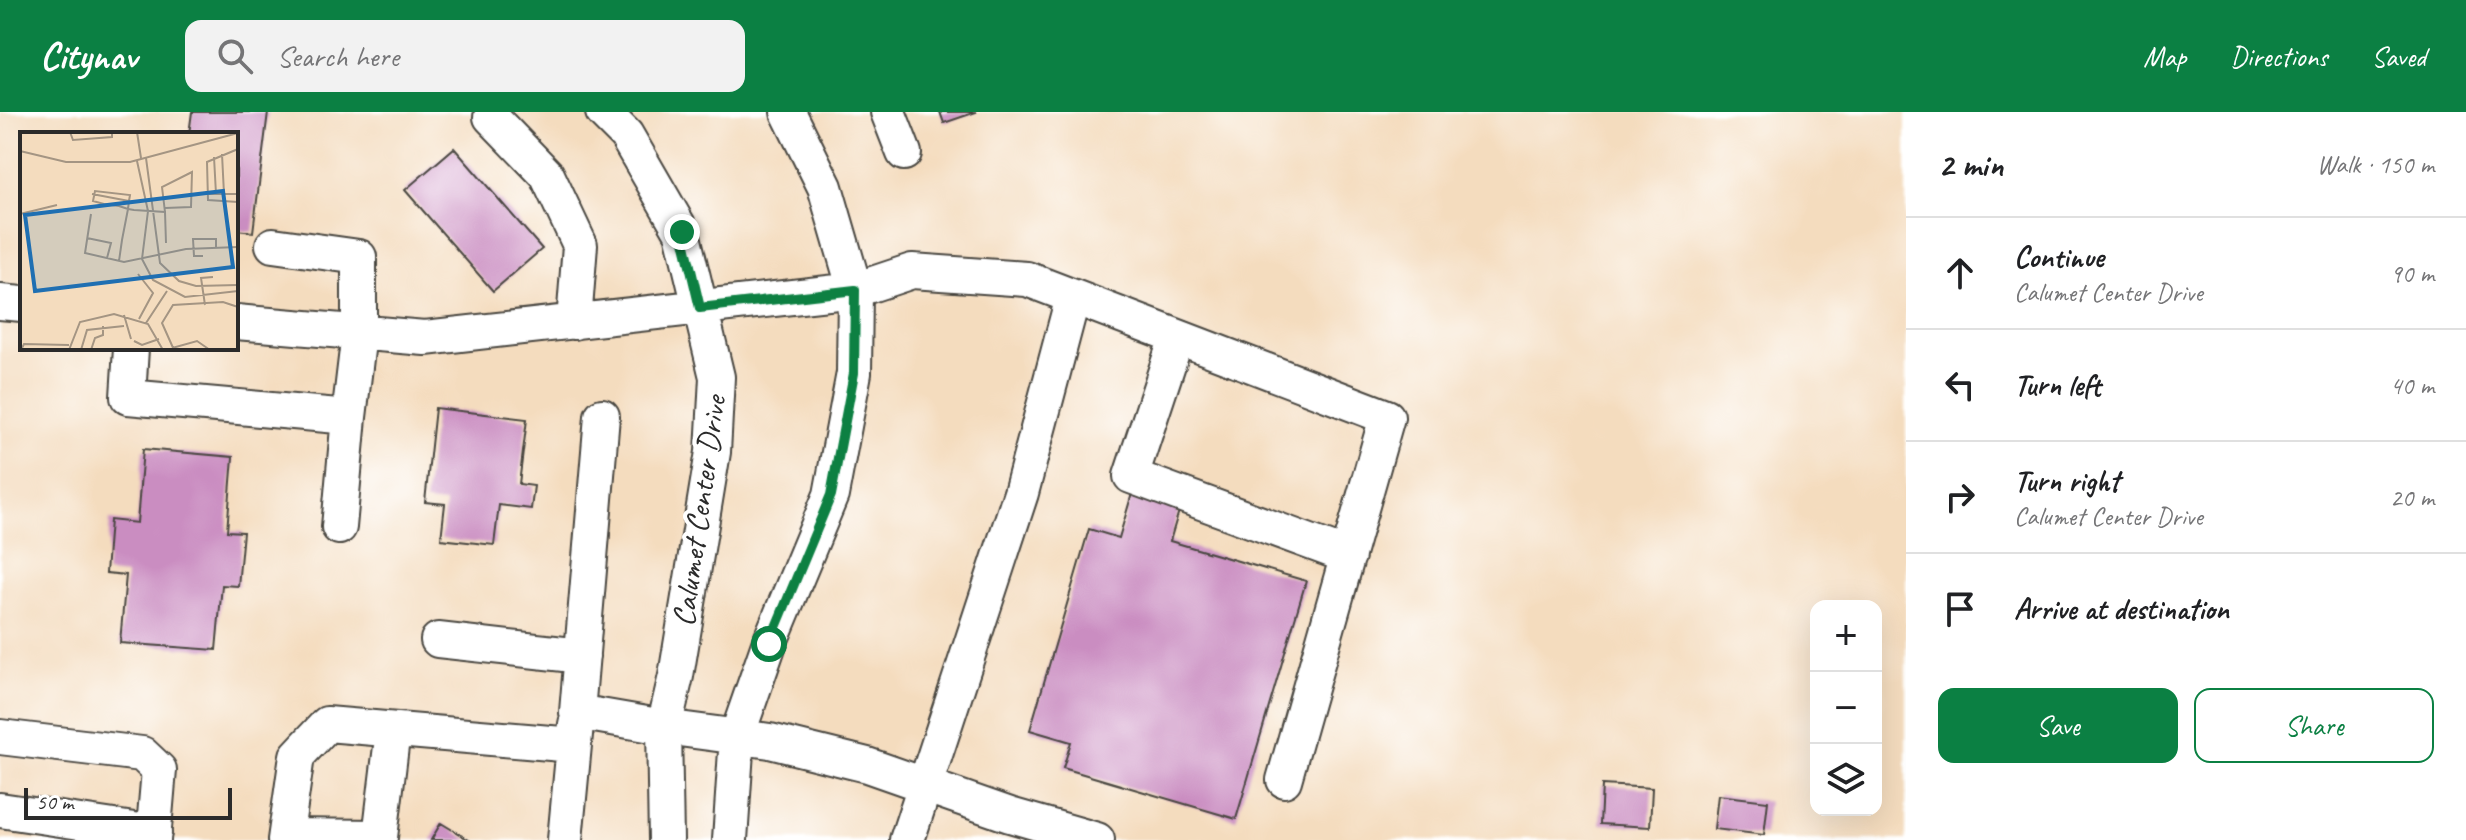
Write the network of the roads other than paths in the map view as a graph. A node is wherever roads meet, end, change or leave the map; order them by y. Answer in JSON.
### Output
{"nodes":[{"id":1,"x":603,"y":112,"type":"edge"},
{"id":2,"x":788,"y":112,"type":"edge"},
{"id":3,"x":888,"y":112,"type":"edge"},
{"id":4,"x":491,"y":117,"type":"dead end"},
{"id":5,"x":904,"y":153,"type":"dead end"},
{"id":6,"x":273,"y":245,"type":"dead end"},
{"id":7,"x":855,"y":290,"type":"junction"},
{"id":8,"x":1073,"y":297,"type":"junction"},
{"id":9,"x":0,"y":302,"type":"edge"},
{"id":10,"x":20,"y":304,"type":"edge"},
{"id":11,"x":700,"y":308,"type":"junction"},
{"id":12,"x":238,"y":322,"type":"edge"},
{"id":13,"x":574,"y":322,"type":"junction"},
{"id":14,"x":359,"y":333,"type":"junction"},
{"id":15,"x":1177,"y":337,"type":"junction"},
{"id":16,"x":131,"y":350,"type":"edge"},
{"id":17,"x":602,"y":416,"type":"dead end"},
{"id":18,"x":349,"y":417,"type":"junction"},
{"id":19,"x":339,"y":527,"type":"dead end"},
{"id":20,"x":1348,"y":556,"type":"junction"},
{"id":21,"x":438,"y":640,"type":"dead end"},
{"id":22,"x":582,"y":656,"type":"junction"},
{"id":23,"x":664,"y":727,"type":"junction"},
{"id":24,"x":576,"y":729,"type":"junction"},
{"id":25,"x":393,"y":730,"type":"junction"},
{"id":26,"x":737,"y":736,"type":"junction"},
{"id":27,"x":0,"y":737,"type":"edge"},
{"id":28,"x":1284,"y":780,"type":"dead end"},
{"id":29,"x":924,"y":785,"type":"junction"},
{"id":30,"x":0,"y":810,"type":"edge"},
{"id":31,"x":69,"y":830,"type":"edge"},
{"id":32,"x":154,"y":836,"type":"edge"},
{"id":33,"x":286,"y":838,"type":"edge"},
{"id":34,"x":565,"y":840,"type":"edge"},
{"id":35,"x":666,"y":840,"type":"edge"},
{"id":36,"x":730,"y":840,"type":"edge"},
{"id":37,"x":907,"y":840,"type":"edge"},
{"id":38,"x":1097,"y":840,"type":"edge"}],
"edges":[{"from":1,"to":11,"type":"lane","name":"Calumet Center Drive"},
{"from":2,"to":7,"type":"lane"},
{"from":3,"to":5,"type":"lane"},
{"from":4,"to":13,"type":"lane"},
{"from":6,"to":14,"type":"lane"},
{"from":7,"to":8,"type":"lane"},
{"from":7,"to":11,"type":"lane"},
{"from":7,"to":26,"type":"lane"},
{"from":8,"to":15,"type":"lane"},
{"from":8,"to":29,"type":"lane"},
{"from":9,"to":10,"type":"lane"},
{"from":11,"to":13,"type":"lane"},
{"from":11,"to":23,"type":"lane","name":"Calumet Center Drive"},
{"from":12,"to":14,"type":"lane"},
{"from":13,"to":14,"type":"lane"},
{"from":14,"to":18,"type":"lane"},
{"from":15,"to":20,"type":"lane"},
{"from":15,"to":20,"type":"lane"},
{"from":16,"to":18,"type":"lane"},
{"from":17,"to":22,"type":"lane"},
{"from":18,"to":19,"type":"lane"},
{"from":20,"to":28,"type":"lane"},
{"from":21,"to":22,"type":"lane"},
{"from":22,"to":24,"type":"lane"},
{"from":23,"to":24,"type":"lane"},
{"from":23,"to":26,"type":"lane"},
{"from":23,"to":35,"type":"lane","name":"Calumet Center Drive"},
{"from":24,"to":25,"type":"lane"},
{"from":24,"to":34,"type":"lane"},
{"from":25,"to":33,"type":"lane"},
{"from":25,"to":33,"type":"lane"},
{"from":26,"to":29,"type":"lane"},
{"from":26,"to":36,"type":"lane"},
{"from":27,"to":32,"type":"lane"},
{"from":29,"to":37,"type":"lane"},
{"from":29,"to":38,"type":"lane"},
{"from":30,"to":31,"type":"lane"},
{"from":31,"to":32,"type":"lane"}]}
